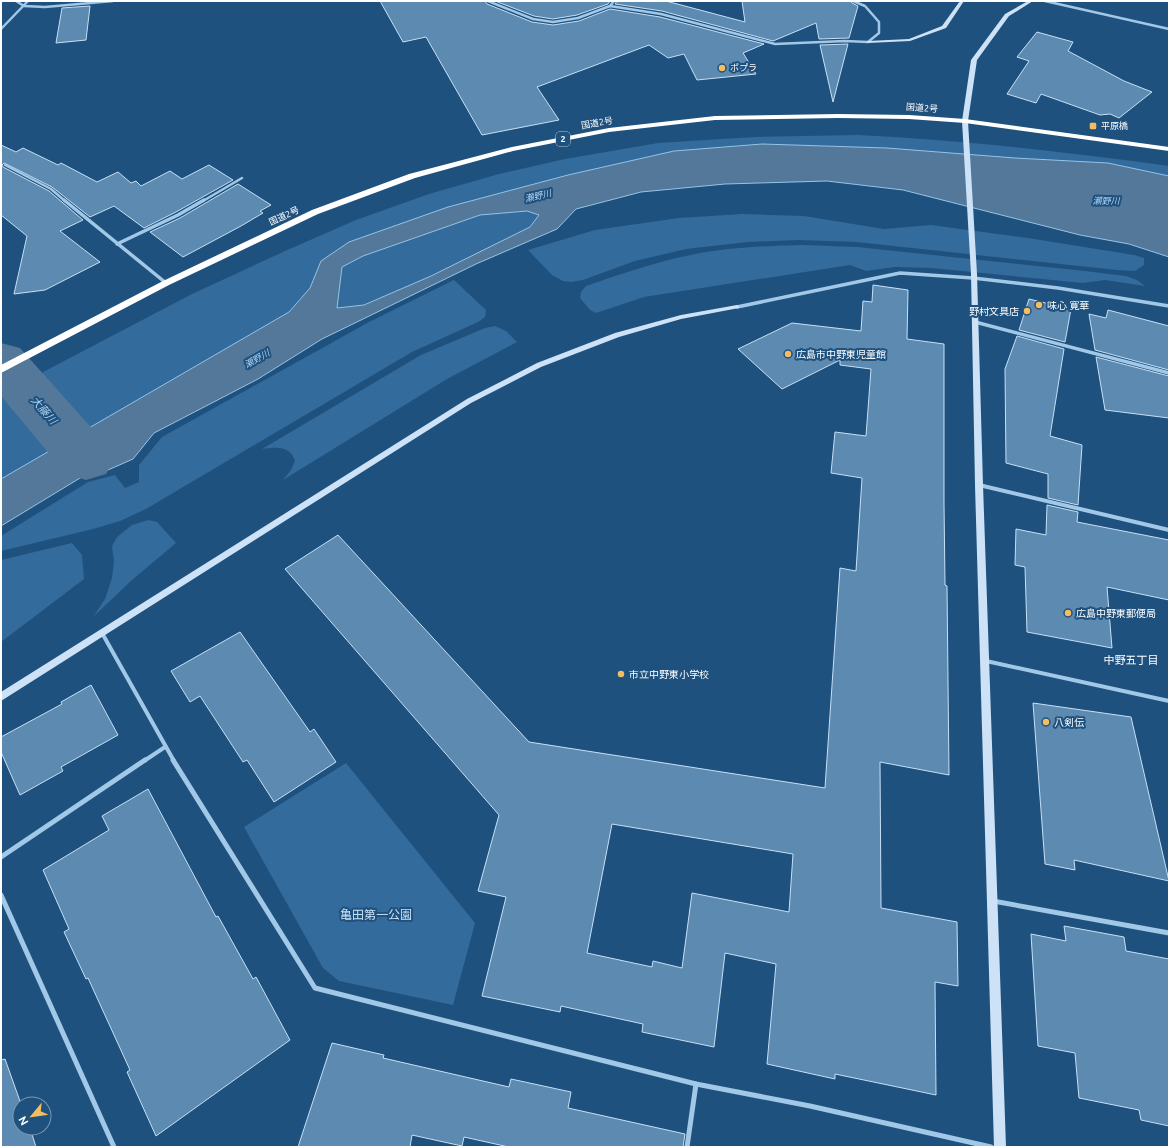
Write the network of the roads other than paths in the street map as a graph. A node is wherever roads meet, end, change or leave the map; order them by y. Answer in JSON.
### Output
{"nodes":[{"id":1,"x":16,"y":1,"type":"edge"},
{"id":2,"x":28,"y":1,"type":"edge"},
{"id":3,"x":113,"y":1,"type":"edge"},
{"id":4,"x":488,"y":1,"type":"edge"},
{"id":5,"x":614,"y":1,"type":"edge"},
{"id":6,"x":853,"y":1,"type":"edge"},
{"id":7,"x":962,"y":1,"type":"edge"},
{"id":8,"x":1031,"y":1,"type":"edge"},
{"id":9,"x":1045,"y":1,"type":"edge"},
{"id":10,"x":24,"y":6,"type":"junction"},
{"id":11,"x":610,"y":6,"type":"junction"},
{"id":12,"x":1,"y":29,"type":"edge"},
{"id":13,"x":1169,"y":29,"type":"edge"},
{"id":14,"x":868,"y":42,"type":"junction"},
{"id":15,"x":965,"y":121,"type":"junction"},
{"id":16,"x":1169,"y":149,"type":"edge"},
{"id":17,"x":5,"y":166,"type":"dead end"},
{"id":18,"x":242,"y":178,"type":"dead end"},
{"id":19,"x":117,"y":244,"type":"junction"},
{"id":20,"x":974,"y":276,"type":"junction"},
{"id":21,"x":166,"y":283,"type":"junction"},
{"id":22,"x":1169,"y":306,"type":"edge"},
{"id":23,"x":737,"y":307,"type":"joint"},
{"id":24,"x":974,"y":322,"type":"junction"},
{"id":25,"x":1,"y":369,"type":"edge"},
{"id":26,"x":1169,"y":373,"type":"edge"},
{"id":27,"x":979,"y":485,"type":"junction"},
{"id":28,"x":1169,"y":530,"type":"edge"},
{"id":29,"x":102,"y":633,"type":"junction"},
{"id":30,"x":984,"y":661,"type":"junction"},
{"id":31,"x":1,"y":697,"type":"edge"},
{"id":32,"x":1169,"y":701,"type":"edge"},
{"id":33,"x":165,"y":747,"type":"junction"},
{"id":34,"x":1,"y":857,"type":"edge"},
{"id":35,"x":1,"y":895,"type":"edge"},
{"id":36,"x":993,"y":901,"type":"junction"},
{"id":37,"x":1169,"y":933,"type":"edge"},
{"id":38,"x":696,"y":1084,"type":"junction"},
{"id":39,"x":114,"y":1147,"type":"edge"},
{"id":40,"x":687,"y":1147,"type":"edge"},
{"id":41,"x":991,"y":1147,"type":"edge"},
{"id":42,"x":1000,"y":1147,"type":"edge"}],
"edges":[{"from":1,"to":10,"type":"street"},
{"from":2,"to":10,"type":"street"},
{"from":3,"to":10,"type":"street"},
{"from":4,"to":11,"type":"street"},
{"from":5,"to":11,"type":"street"},
{"from":6,"to":14,"type":"street"},
{"from":7,"to":14,"type":"street"},
{"from":8,"to":15,"type":"street"},
{"from":9,"to":13,"type":"street"},
{"from":10,"to":12,"type":"street"},
{"from":11,"to":14,"type":"street"},
{"from":15,"to":16,"type":"highway","name":"国道2号","number":"2"},
{"from":15,"to":20,"type":"street"},
{"from":15,"to":21,"type":"highway","name":"国道2号","number":"2"},
{"from":17,"to":19,"type":"street"},
{"from":18,"to":19,"type":"street"},
{"from":19,"to":21,"type":"street"},
{"from":20,"to":22,"type":"street"},
{"from":20,"to":23,"type":"street"},
{"from":20,"to":24,"type":"street"},
{"from":21,"to":25,"type":"highway","name":"国道2号","number":"2"},
{"from":23,"to":29,"type":"street"},
{"from":24,"to":26,"type":"street"},
{"from":24,"to":27,"type":"street"},
{"from":27,"to":28,"type":"street"},
{"from":27,"to":30,"type":"street"},
{"from":29,"to":31,"type":"street"},
{"from":29,"to":33,"type":"street"},
{"from":30,"to":32,"type":"street"},
{"from":30,"to":36,"type":"street"},
{"from":33,"to":34,"type":"street"},
{"from":33,"to":38,"type":"street"},
{"from":35,"to":39,"type":"street"},
{"from":36,"to":37,"type":"street"},
{"from":36,"to":42,"type":"street"},
{"from":38,"to":40,"type":"street"},
{"from":38,"to":41,"type":"street"}]}
